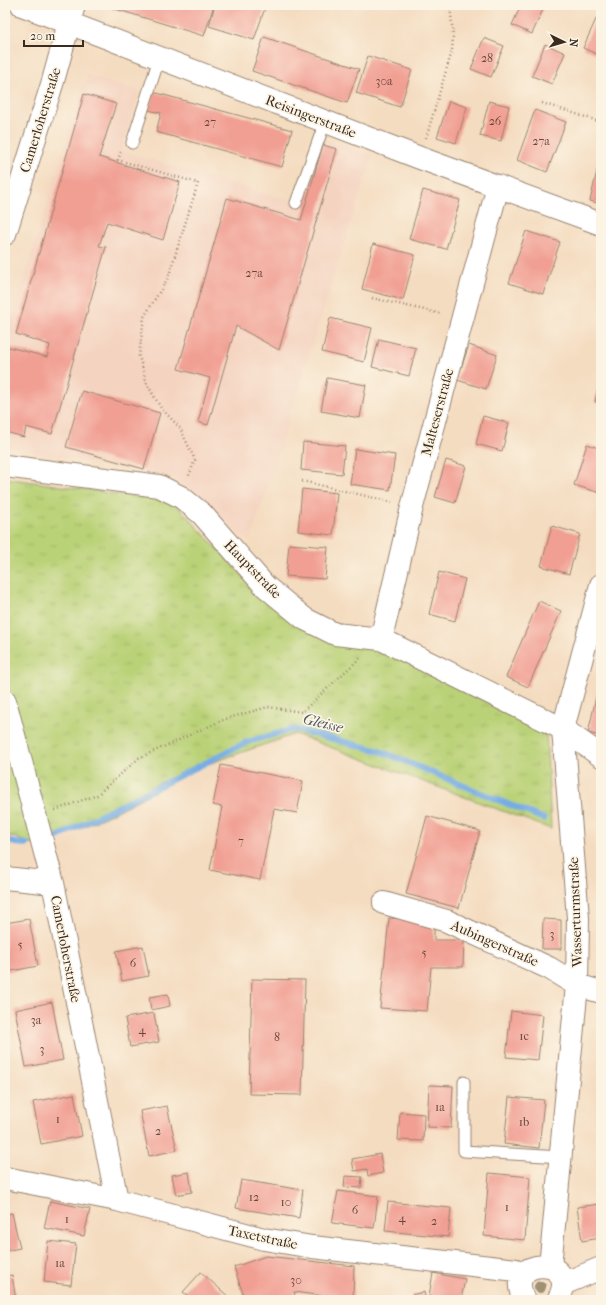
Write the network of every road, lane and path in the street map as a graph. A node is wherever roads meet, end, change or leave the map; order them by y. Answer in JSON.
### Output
{"nodes":[{"id":1,"x":22,"y":5,"type":"edge"},
{"id":2,"x":450,"y":5,"type":"edge"},
{"id":3,"x":71,"y":14,"type":"edge"},
{"id":4,"x":159,"y":59,"type":"junction"},
{"id":5,"x":542,"y":103,"type":"dead end"},
{"id":6,"x":324,"y":122,"type":"junction"},
{"id":7,"x":601,"y":122,"type":"edge"},
{"id":8,"x":128,"y":144,"type":"joint"},
{"id":9,"x":420,"y":158,"type":"junction"},
{"id":10,"x":498,"y":186,"type":"junction"},
{"id":11,"x":296,"y":203,"type":"dead end"},
{"id":12,"x":601,"y":224,"type":"edge"},
{"id":13,"x":6,"y":226,"type":"edge"},
{"id":14,"x":372,"y":298,"type":"dead end"},
{"id":15,"x":462,"y":319,"type":"junction"},
{"id":16,"x":5,"y":466,"type":"edge"},
{"id":17,"x":302,"y":481,"type":"dead end"},
{"id":18,"x":181,"y":497,"type":"junction"},
{"id":19,"x":412,"y":507,"type":"junction"},
{"id":20,"x":601,"y":585,"type":"edge"},
{"id":21,"x":381,"y":639,"type":"junction"},
{"id":22,"x":5,"y":701,"type":"edge"},
{"id":23,"x":563,"y":729,"type":"junction"},
{"id":24,"x":601,"y":756,"type":"edge"},
{"id":25,"x":35,"y":812,"type":"junction"},
{"id":26,"x":5,"y":878,"type":"edge"},
{"id":27,"x":53,"y":883,"type":"junction"},
{"id":28,"x":384,"y":903,"type":"dead end"},
{"id":29,"x":577,"y":985,"type":"junction"},
{"id":30,"x":601,"y":992,"type":"edge"},
{"id":31,"x":464,"y":1082,"type":"dead end"},
{"id":32,"x":561,"y":1157,"type":"junction"},
{"id":33,"x":5,"y":1178,"type":"edge"},
{"id":34,"x":117,"y":1200,"type":"junction"},
{"id":35,"x":550,"y":1267,"type":"junction"},
{"id":36,"x":601,"y":1268,"type":"edge"},
{"id":37,"x":524,"y":1274,"type":"junction"},
{"id":38,"x":560,"y":1292,"type":"edge"},
{"id":39,"x":525,"y":1300,"type":"edge"}],
"edges":[{"from":1,"to":3,"type":"street","name":"Reisingerstraße"},
{"from":2,"to":9,"type":"path"},
{"from":3,"to":4,"type":"street","name":"Reisingerstraße"},
{"from":3,"to":13,"type":"street","name":"Camerloherstraße"},
{"from":4,"to":6,"type":"street","name":"Reisingerstraße"},
{"from":4,"to":8,"type":"lane"},
{"from":5,"to":7,"type":"path"},
{"from":6,"to":9,"type":"street","name":"Reisingerstraße"},
{"from":6,"to":11,"type":"lane"},
{"from":8,"to":18,"type":"path"},
{"from":9,"to":10,"type":"street","name":"Reisingerstraße"},
{"from":10,"to":12,"type":"street","name":"Reisingerstraße"},
{"from":10,"to":15,"type":"street","name":"Malteserstraße"},
{"from":14,"to":15,"type":"path"},
{"from":15,"to":19,"type":"street","name":"Malteserstraße"},
{"from":16,"to":18,"type":"street","name":"Hauptstraße"},
{"from":17,"to":19,"type":"path"},
{"from":18,"to":21,"type":"street","name":"Hauptstraße"},
{"from":19,"to":21,"type":"street","name":"Malteserstraße"},
{"from":20,"to":23,"type":"street","name":"Wasserturmstraße"},
{"from":21,"to":23,"type":"street","name":"Hauptstraße"},
{"from":21,"to":25,"type":"path"},
{"from":22,"to":25,"type":"street","name":"Camerloherstraße"},
{"from":23,"to":24,"type":"street","name":"Hauptstraße"},
{"from":23,"to":29,"type":"street","name":"Wasserturmstraße"},
{"from":25,"to":27,"type":"street","name":"Camerloherstraße"},
{"from":26,"to":27,"type":"street"},
{"from":27,"to":34,"type":"street","name":"Camerloherstraße"},
{"from":28,"to":29,"type":"street","name":"Aubingerstraße"},
{"from":29,"to":30,"type":"street","name":"Aubingerstraße"},
{"from":29,"to":32,"type":"street","name":"Wasserturmstraße"},
{"from":31,"to":32,"type":"lane"},
{"from":32,"to":35,"type":"street","name":"Wasserturmstraße"},
{"from":33,"to":34,"type":"street","name":"Taxetstraße"},
{"from":34,"to":37,"type":"street","name":"Taxetstraße"},
{"from":35,"to":37,"type":"street"},
{"from":35,"to":38,"type":"street"},
{"from":36,"to":38,"type":"street"},
{"from":37,"to":39,"type":"street"}]}
